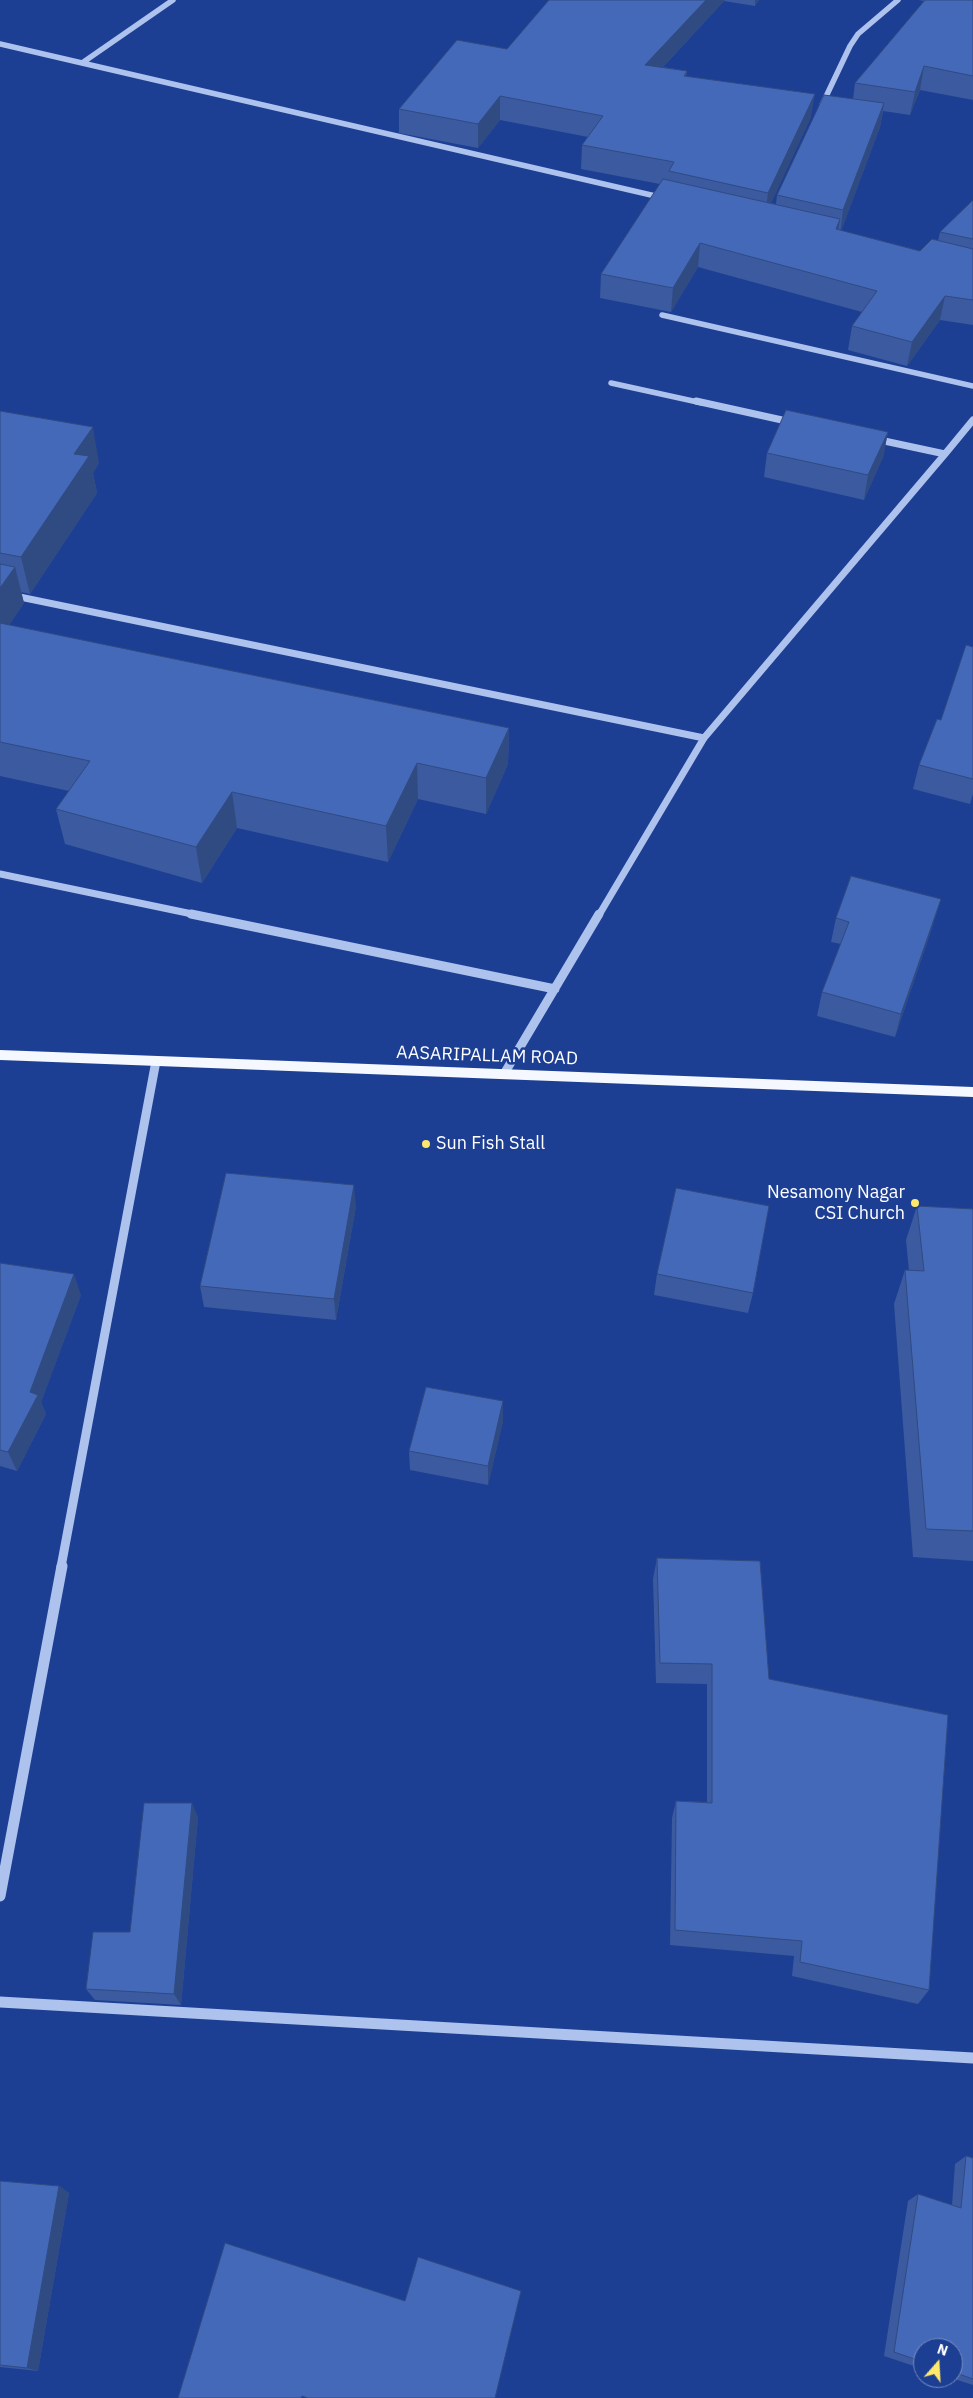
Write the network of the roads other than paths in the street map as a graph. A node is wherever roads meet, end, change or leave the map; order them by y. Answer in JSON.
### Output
{"nodes":[{"id":1,"x":173,"y":0,"type":"edge"},
{"id":2,"x":898,"y":0,"type":"edge"},
{"id":3,"x":0,"y":44,"type":"edge"},
{"id":4,"x":82,"y":63,"type":"junction"},
{"id":5,"x":821,"y":108,"type":"edge"},
{"id":6,"x":674,"y":201,"type":"edge"},
{"id":7,"x":662,"y":315,"type":"dead end"},
{"id":8,"x":611,"y":383,"type":"dead end"},
{"id":9,"x":973,"y":386,"type":"edge"},
{"id":10,"x":973,"y":420,"type":"edge"},
{"id":11,"x":802,"y":424,"type":"edge"},
{"id":12,"x":869,"y":438,"type":"edge"},
{"id":13,"x":945,"y":454,"type":"junction"},
{"id":14,"x":0,"y":593,"type":"edge"},
{"id":15,"x":704,"y":738,"type":"junction"},
{"id":16,"x":0,"y":874,"type":"edge"},
{"id":17,"x":555,"y":990,"type":"junction"},
{"id":18,"x":0,"y":1055,"type":"edge"},
{"id":19,"x":156,"y":1061,"type":"junction"},
{"id":20,"x":504,"y":1074,"type":"junction"},
{"id":21,"x":973,"y":1092,"type":"edge"},
{"id":22,"x":0,"y":1896,"type":"edge"},
{"id":23,"x":0,"y":2002,"type":"edge"},
{"id":24,"x":973,"y":2058,"type":"edge"}],
"edges":[{"from":1,"to":4,"type":"street"},
{"from":2,"to":5,"type":"street"},
{"from":3,"to":4,"type":"street"},
{"from":4,"to":6,"type":"street"},
{"from":7,"to":9,"type":"street"},
{"from":8,"to":11,"type":"street"},
{"from":10,"to":13,"type":"street"},
{"from":12,"to":13,"type":"street"},
{"from":13,"to":15,"type":"street"},
{"from":14,"to":15,"type":"street"},
{"from":15,"to":17,"type":"street"},
{"from":16,"to":17,"type":"street"},
{"from":17,"to":20,"type":"street"},
{"from":18,"to":19,"type":"main road","name":"AASARIPALLAM ROAD"},
{"from":19,"to":20,"type":"main road","name":"AASARIPALLAM ROAD"},
{"from":19,"to":22,"type":"street"},
{"from":20,"to":21,"type":"main road","name":"AASARIPALLAM ROAD"},
{"from":23,"to":24,"type":"street"}]}
